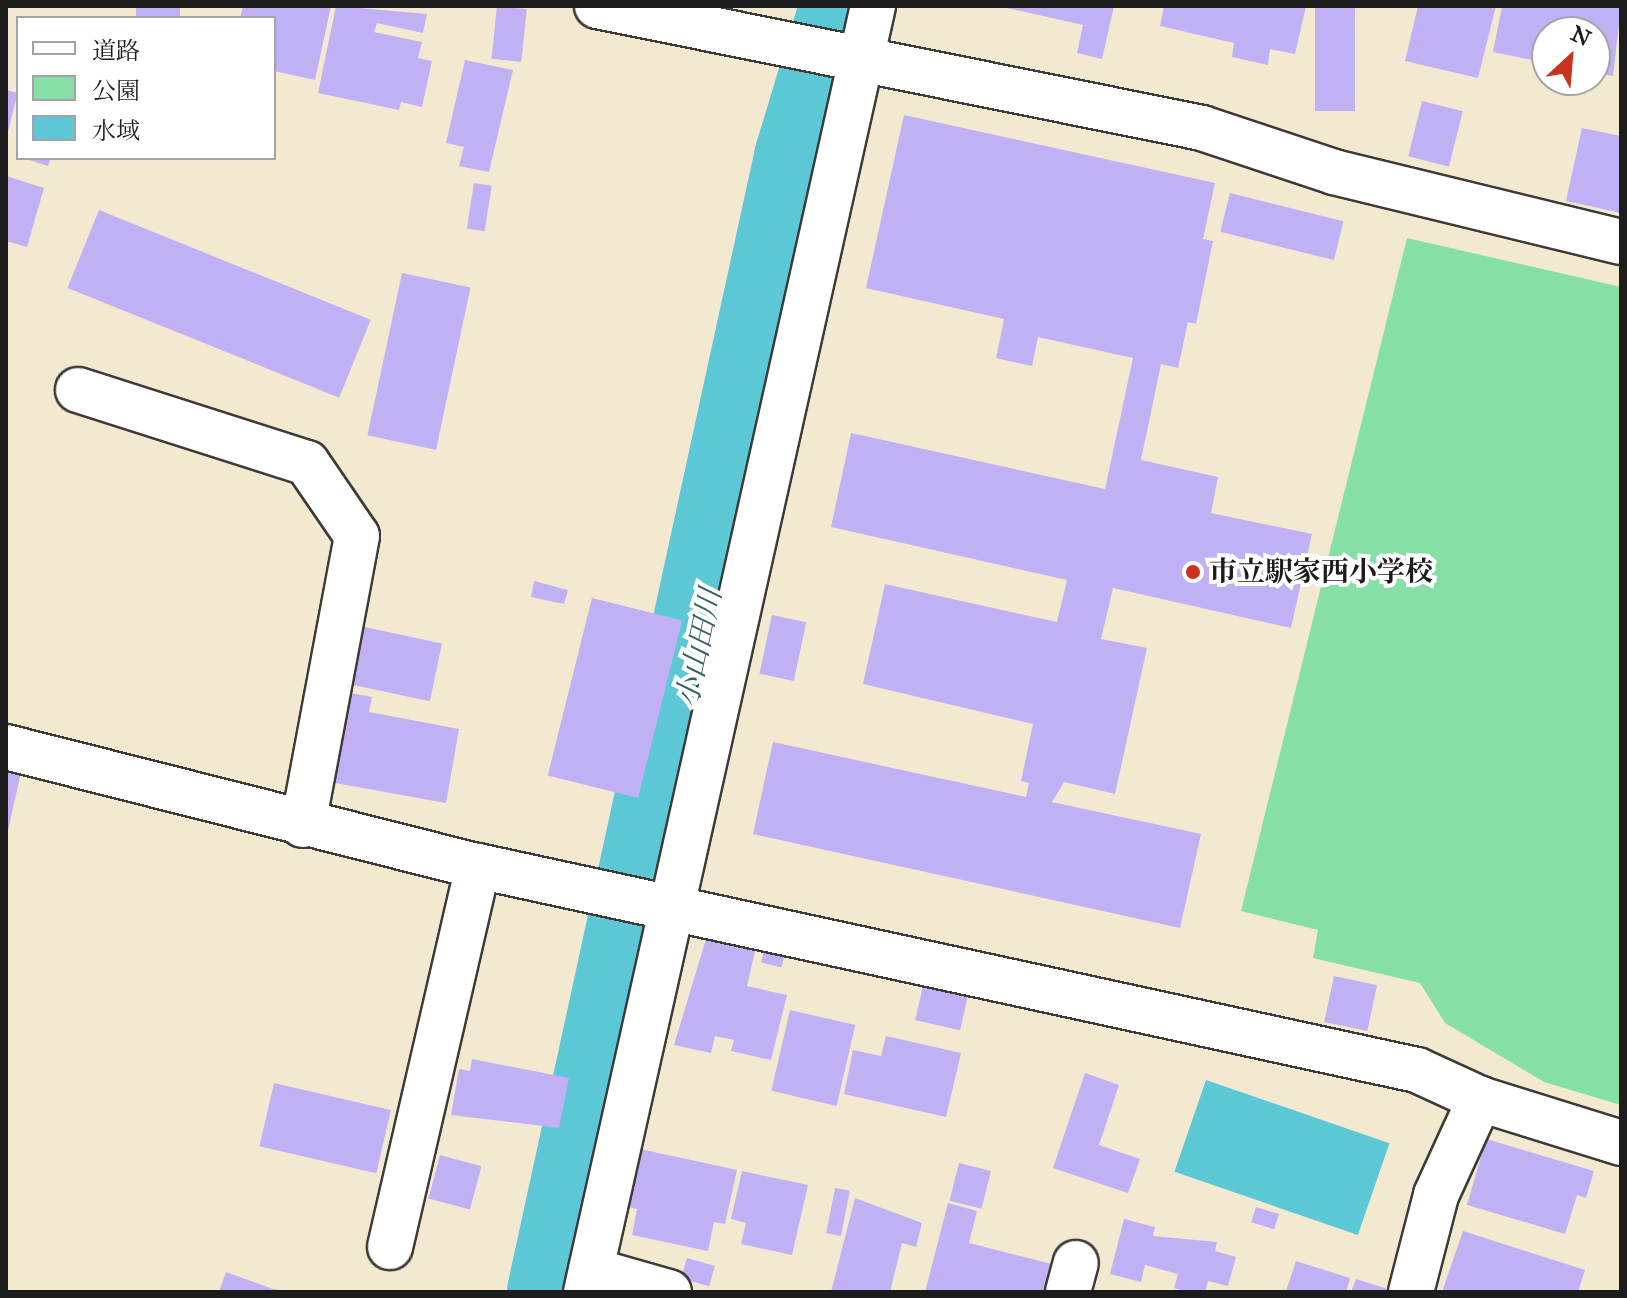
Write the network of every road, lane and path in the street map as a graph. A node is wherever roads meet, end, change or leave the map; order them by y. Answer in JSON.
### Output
{"nodes":[{"id":1,"x":597,"y":6,"type":"edge"},
{"id":2,"x":873,"y":6,"type":"edge"},
{"id":3,"x":861,"y":59,"type":"junction"},
{"id":4,"x":1621,"y":242,"type":"edge"},
{"id":5,"x":78,"y":390,"type":"dead end"},
{"id":6,"x":6,"y":747,"type":"edge"},
{"id":7,"x":303,"y":825,"type":"junction"},
{"id":8,"x":478,"y":866,"type":"junction"},
{"id":9,"x":670,"y":909,"type":"junction"},
{"id":10,"x":1480,"y":1099,"type":"junction"},
{"id":11,"x":1621,"y":1143,"type":"edge"},
{"id":12,"x":390,"y":1247,"type":"dead end"},
{"id":13,"x":588,"y":1281,"type":"edge"},
{"id":14,"x":669,"y":1292,"type":"edge"},
{"id":15,"x":1411,"y":1292,"type":"edge"}],
"edges":[{"from":1,"to":3,"type":"street"},
{"from":2,"to":3,"type":"street"},
{"from":3,"to":4,"type":"street"},
{"from":3,"to":9,"type":"street"},
{"from":5,"to":7,"type":"street"},
{"from":6,"to":7,"type":"street"},
{"from":7,"to":8,"type":"street"},
{"from":8,"to":9,"type":"street"},
{"from":8,"to":12,"type":"street"},
{"from":9,"to":10,"type":"street"},
{"from":9,"to":13,"type":"street"},
{"from":10,"to":11,"type":"street"},
{"from":10,"to":15,"type":"street"},
{"from":13,"to":14,"type":"street"}]}
